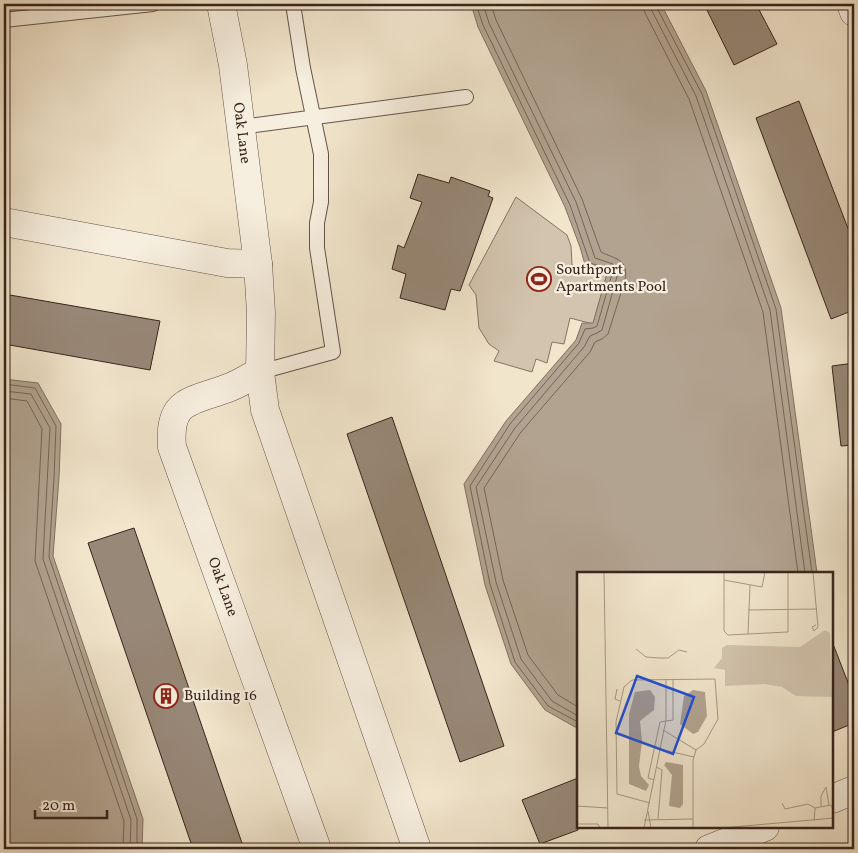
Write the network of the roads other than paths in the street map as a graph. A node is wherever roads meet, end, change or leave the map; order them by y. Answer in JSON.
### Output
{"nodes":[{"id":1,"x":153,"y":4,"type":"edge"},
{"id":2,"x":220,"y":4,"type":"edge"},
{"id":3,"x":293,"y":4,"type":"edge"},
{"id":4,"x":850,"y":4,"type":"edge"},
{"id":5,"x":854,"y":12,"type":"edge"},
{"id":6,"x":4,"y":20,"type":"edge"},
{"id":7,"x":466,"y":97,"type":"dead end"},
{"id":8,"x":314,"y":117,"type":"junction"},
{"id":9,"x":241,"y":127,"type":"junction"},
{"id":10,"x":4,"y":222,"type":"edge"},
{"id":11,"x":258,"y":264,"type":"junction"},
{"id":12,"x":260,"y":372,"type":"junction"},
{"id":13,"x":854,"y":790,"type":"edge"},
{"id":14,"x":833,"y":799,"type":"edge"},
{"id":15,"x":762,"y":828,"type":"edge"},
{"id":16,"x":317,"y":849,"type":"edge"},
{"id":17,"x":417,"y":849,"type":"edge"},
{"id":18,"x":708,"y":849,"type":"edge"}],
"edges":[{"from":1,"to":6,"type":"lane"},
{"from":2,"to":9,"type":"street","name":"Oak Lane"},
{"from":3,"to":8,"type":"lane"},
{"from":4,"to":5,"type":"street"},
{"from":7,"to":8,"type":"lane"},
{"from":8,"to":9,"type":"lane"},
{"from":8,"to":12,"type":"lane"},
{"from":9,"to":11,"type":"street","name":"Oak Lane"},
{"from":10,"to":11,"type":"street"},
{"from":11,"to":12,"type":"street","name":"Oak Lane"},
{"from":12,"to":16,"type":"street","name":"Oak Lane"},
{"from":12,"to":17,"type":"street","name":"Oak Lane"},
{"from":13,"to":14,"type":"street"},
{"from":15,"to":18,"type":"street"}]}
